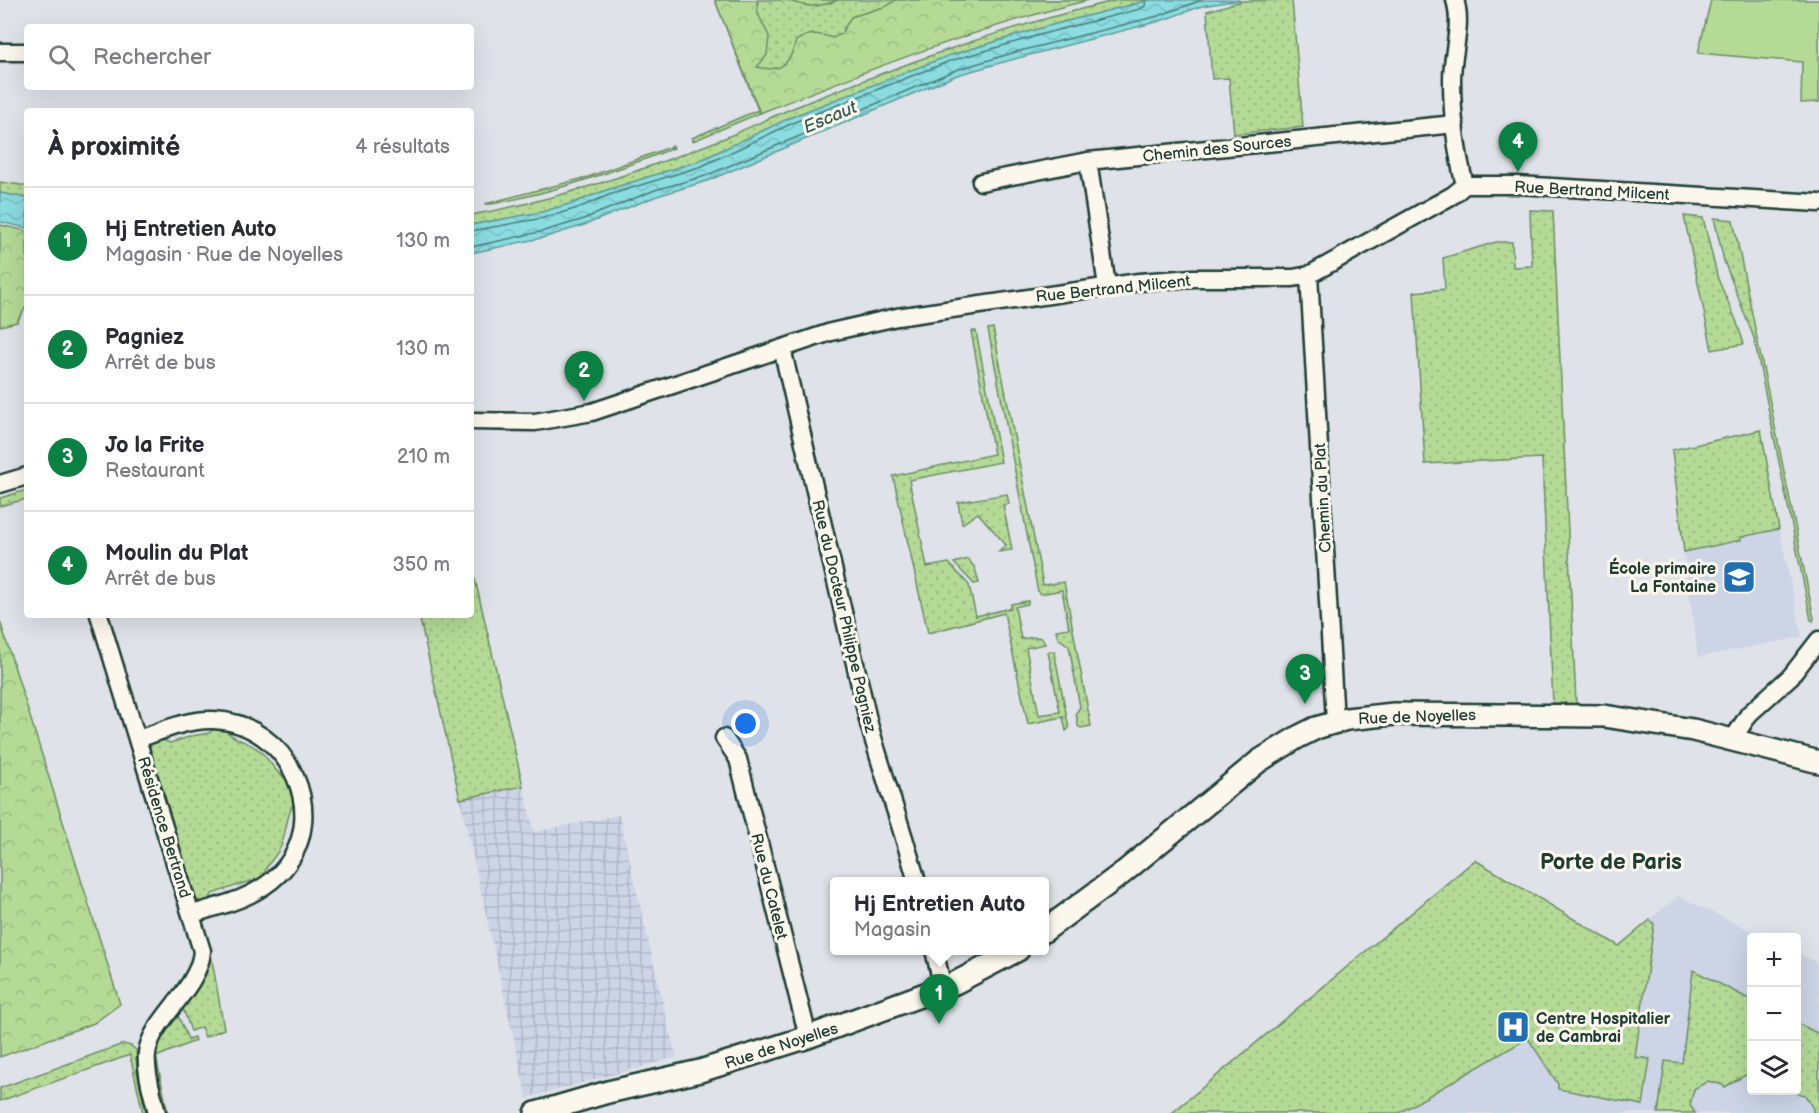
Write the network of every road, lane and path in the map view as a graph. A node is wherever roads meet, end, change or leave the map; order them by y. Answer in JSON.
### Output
{"nodes":[{"id":1,"x":1455,"y":0,"type":"edge"},
{"id":2,"x":0,"y":52,"type":"edge"},
{"id":3,"x":24,"y":52,"type":"edge"},
{"id":4,"x":1455,"y":124,"type":"junction"},
{"id":5,"x":1088,"y":161,"type":"junction"},
{"id":6,"x":981,"y":182,"type":"dead end"},
{"id":7,"x":1465,"y":185,"type":"junction"},
{"id":8,"x":1819,"y":203,"type":"edge"},
{"id":9,"x":1309,"y":275,"type":"junction"},
{"id":10,"x":1107,"y":286,"type":"junction"},
{"id":11,"x":782,"y":348,"type":"junction"},
{"id":12,"x":474,"y":421,"type":"edge"},
{"id":13,"x":24,"y":477,"type":"edge"},
{"id":14,"x":0,"y":484,"type":"edge"},
{"id":15,"x":100,"y":618,"type":"edge"},
{"id":16,"x":1819,"y":640,"type":"edge"},
{"id":17,"x":1335,"y":721,"type":"junction"},
{"id":18,"x":724,"y":738,"type":"dead end"},
{"id":19,"x":138,"y":739,"type":"junction"},
{"id":20,"x":1733,"y":739,"type":"junction"},
{"id":21,"x":1819,"y":762,"type":"edge"},
{"id":22,"x":916,"y":877,"type":"edge"},
{"id":23,"x":192,"y":914,"type":"junction"},
{"id":24,"x":1049,"y":927,"type":"edge"},
{"id":25,"x":935,"y":955,"type":"edge"},
{"id":26,"x":1010,"y":955,"type":"edge"},
{"id":27,"x":943,"y":988,"type":"junction"},
{"id":28,"x":808,"y":1037,"type":"junction"},
{"id":29,"x":157,"y":1113,"type":"edge"},
{"id":30,"x":536,"y":1113,"type":"edge"}],
"edges":[{"from":1,"to":4,"type":"street"},
{"from":2,"to":3,"type":"street"},
{"from":4,"to":5,"type":"street","name":"Chemin des Sources"},
{"from":4,"to":7,"type":"street"},
{"from":5,"to":6,"type":"street","name":"Chemin des Sources"},
{"from":5,"to":10,"type":"street"},
{"from":7,"to":8,"type":"street","name":"Rue Bertrand Milcent"},
{"from":7,"to":9,"type":"street","name":"Rue Bertrand Milcent"},
{"from":9,"to":10,"type":"street","name":"Rue Bertrand Milcent"},
{"from":9,"to":17,"type":"street","name":"Chemin du Plat"},
{"from":10,"to":11,"type":"street","name":"Rue Bertrand Milcent"},
{"from":11,"to":12,"type":"street","name":"Rue Bertrand Milcent"},
{"from":11,"to":22,"type":"street","name":"Rue du Docteur Philippe Pagniez"},
{"from":13,"to":14,"type":"street"},
{"from":15,"to":19,"type":"street","name":"Résidence Bertrand"},
{"from":16,"to":20,"type":"street"},
{"from":17,"to":20,"type":"street","name":"Rue de Noyelles"},
{"from":17,"to":24,"type":"street","name":"Rue de Noyelles"},
{"from":18,"to":28,"type":"street","name":"Rue du Catelet"},
{"from":19,"to":23,"type":"street","name":"Résidence Bertrand"},
{"from":19,"to":23,"type":"street","name":"Résidence Bertrand"},
{"from":20,"to":21,"type":"street","name":"Rue de Noyelles"},
{"from":23,"to":29,"type":"street","name":"Résidence Bertrand"},
{"from":25,"to":27,"type":"street"},
{"from":26,"to":27,"type":"street","name":"Rue de Noyelles"},
{"from":27,"to":28,"type":"street","name":"Rue de Noyelles"},
{"from":28,"to":30,"type":"street","name":"Rue de Noyelles"}]}
